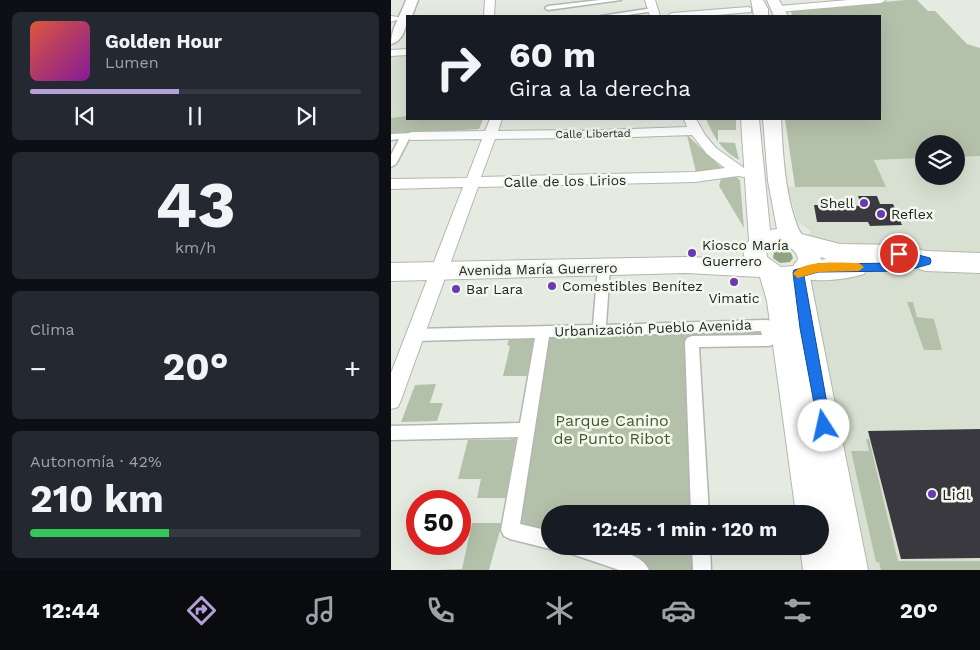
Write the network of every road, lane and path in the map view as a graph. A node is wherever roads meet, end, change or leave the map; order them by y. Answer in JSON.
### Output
{"nodes":[{"id":1,"x":401,"y":0,"type":"edge"},
{"id":2,"x":412,"y":0,"type":"edge"},
{"id":3,"x":490,"y":0,"type":"edge"},
{"id":4,"x":551,"y":0,"type":"edge"},
{"id":5,"x":619,"y":0,"type":"edge"},
{"id":6,"x":651,"y":0,"type":"edge"},
{"id":7,"x":881,"y":0,"type":"edge"},
{"id":8,"x":548,"y":8,"type":"junction"},
{"id":9,"x":755,"y":9,"type":"edge"},
{"id":10,"x":777,"y":9,"type":"edge"},
{"id":11,"x":654,"y":13,"type":"edge"},
{"id":12,"x":407,"y":15,"type":"edge"},
{"id":13,"x":489,"y":15,"type":"edge"},
{"id":14,"x":547,"y":15,"type":"edge"},
{"id":15,"x":621,"y":15,"type":"edge"},
{"id":16,"x":684,"y":15,"type":"edge"},
{"id":17,"x":406,"y":16,"type":"edge"},
{"id":18,"x":392,"y":20,"type":"edge"},
{"id":19,"x":391,"y":40,"type":"edge"},
{"id":20,"x":406,"y":52,"type":"edge"},
{"id":21,"x":391,"y":53,"type":"edge"},
{"id":22,"x":496,"y":120,"type":"edge"},
{"id":23,"x":750,"y":120,"type":"edge"},
{"id":24,"x":771,"y":120,"type":"edge"},
{"id":25,"x":692,"y":125,"type":"edge"},
{"id":26,"x":491,"y":134,"type":"junction"},
{"id":27,"x":575,"y":134,"type":"joint"},
{"id":28,"x":602,"y":134,"type":"joint"},
{"id":29,"x":409,"y":136,"type":"junction"},
{"id":30,"x":391,"y":137,"type":"edge"},
{"id":31,"x":391,"y":164,"type":"edge"},
{"id":32,"x":739,"y":171,"type":"junction"},
{"id":33,"x":473,"y":183,"type":"junction"},
{"id":34,"x":391,"y":184,"type":"edge"},
{"id":35,"x":756,"y":186,"type":"junction"},
{"id":36,"x":797,"y":241,"type":"junction"},
{"id":37,"x":762,"y":258,"type":"junction"},
{"id":38,"x":926,"y":261,"type":"junction"},
{"id":39,"x":980,"y":263,"type":"edge"},
{"id":40,"x":604,"y":267,"type":"junction"},
{"id":41,"x":439,"y":271,"type":"junction"},
{"id":42,"x":391,"y":272,"type":"edge"},
{"id":43,"x":801,"y":272,"type":"junction"},
{"id":44,"x":599,"y":330,"type":"junction"},
{"id":45,"x":543,"y":332,"type":"junction"},
{"id":46,"x":414,"y":335,"type":"junction"},
{"id":47,"x":391,"y":400,"type":"edge"},
{"id":48,"x":527,"y":430,"type":"junction"},
{"id":49,"x":391,"y":433,"type":"edge"},
{"id":50,"x":700,"y":505,"type":"edge"},
{"id":51,"x":810,"y":505,"type":"edge"},
{"id":52,"x":541,"y":538,"type":"edge"},
{"id":53,"x":600,"y":555,"type":"edge"},
{"id":54,"x":701,"y":555,"type":"edge"},
{"id":55,"x":818,"y":555,"type":"edge"},
{"id":56,"x":640,"y":570,"type":"edge"},
{"id":57,"x":702,"y":570,"type":"edge"},
{"id":58,"x":820,"y":570,"type":"edge"},
{"id":59,"x":851,"y":570,"type":"edge"}],
"edges":[{"from":1,"to":18,"type":"street"},
{"from":2,"to":12,"type":"street"},
{"from":3,"to":13,"type":"street"},
{"from":4,"to":8,"type":"street"},
{"from":5,"to":8,"type":"street"},
{"from":6,"to":11,"type":"street"},
{"from":7,"to":10,"type":"street"},
{"from":8,"to":14,"type":"street"},
{"from":9,"to":16,"type":"street"},
{"from":11,"to":15,"type":"street"},
{"from":17,"to":19,"type":"street"},
{"from":20,"to":21,"type":"street"},
{"from":22,"to":26,"type":"street"},
{"from":23,"to":35,"type":"main road"},
{"from":24,"to":36,"type":"main road"},
{"from":25,"to":28,"type":"street","name":"Calle Libertad"},
{"from":25,"to":32,"type":"street"},
{"from":26,"to":27,"type":"street","name":"Calle Libertad"},
{"from":26,"to":29,"type":"street","name":"Calle Libertad"},
{"from":26,"to":33,"type":"street"},
{"from":27,"to":28,"type":"street","name":"Calle Libertad"},
{"from":29,"to":30,"type":"street"},
{"from":29,"to":31,"type":"street"},
{"from":32,"to":33,"type":"street","name":"Calle de los Lirios"},
{"from":32,"to":35,"type":"street"},
{"from":33,"to":34,"type":"street","name":"Calle de los Lirios"},
{"from":33,"to":41,"type":"street"},
{"from":35,"to":37,"type":"main road"},
{"from":36,"to":37,"type":"main road"},
{"from":36,"to":38,"type":"main road"},
{"from":36,"to":43,"type":"main road"},
{"from":37,"to":40,"type":"main road","name":"Avenida María Guerrero"},
{"from":37,"to":43,"type":"main road"},
{"from":37,"to":51,"type":"main road"},
{"from":38,"to":39,"type":"main road"},
{"from":38,"to":43,"type":"main road"},
{"from":40,"to":41,"type":"main road","name":"Avenida María Guerrero"},
{"from":40,"to":44,"type":"street"},
{"from":41,"to":42,"type":"main road","name":"Avenida María Guerrero"},
{"from":41,"to":46,"type":"street"},
{"from":43,"to":59,"type":"main road"},
{"from":44,"to":45,"type":"street","name":"Urbanización Pueblo Avenida"},
{"from":44,"to":50,"type":"street","name":"Urbanización Pueblo Avenida"},
{"from":45,"to":46,"type":"street","name":"Urbanización Pueblo Avenida"},
{"from":45,"to":48,"type":"street","name":"Urbanización Pueblo Avenida"},
{"from":46,"to":47,"type":"street"},
{"from":48,"to":49,"type":"street"},
{"from":48,"to":52,"type":"street","name":"Urbanización Pueblo Avenida"},
{"from":53,"to":56,"type":"street"},
{"from":54,"to":57,"type":"street"},
{"from":55,"to":58,"type":"main road"}]}
